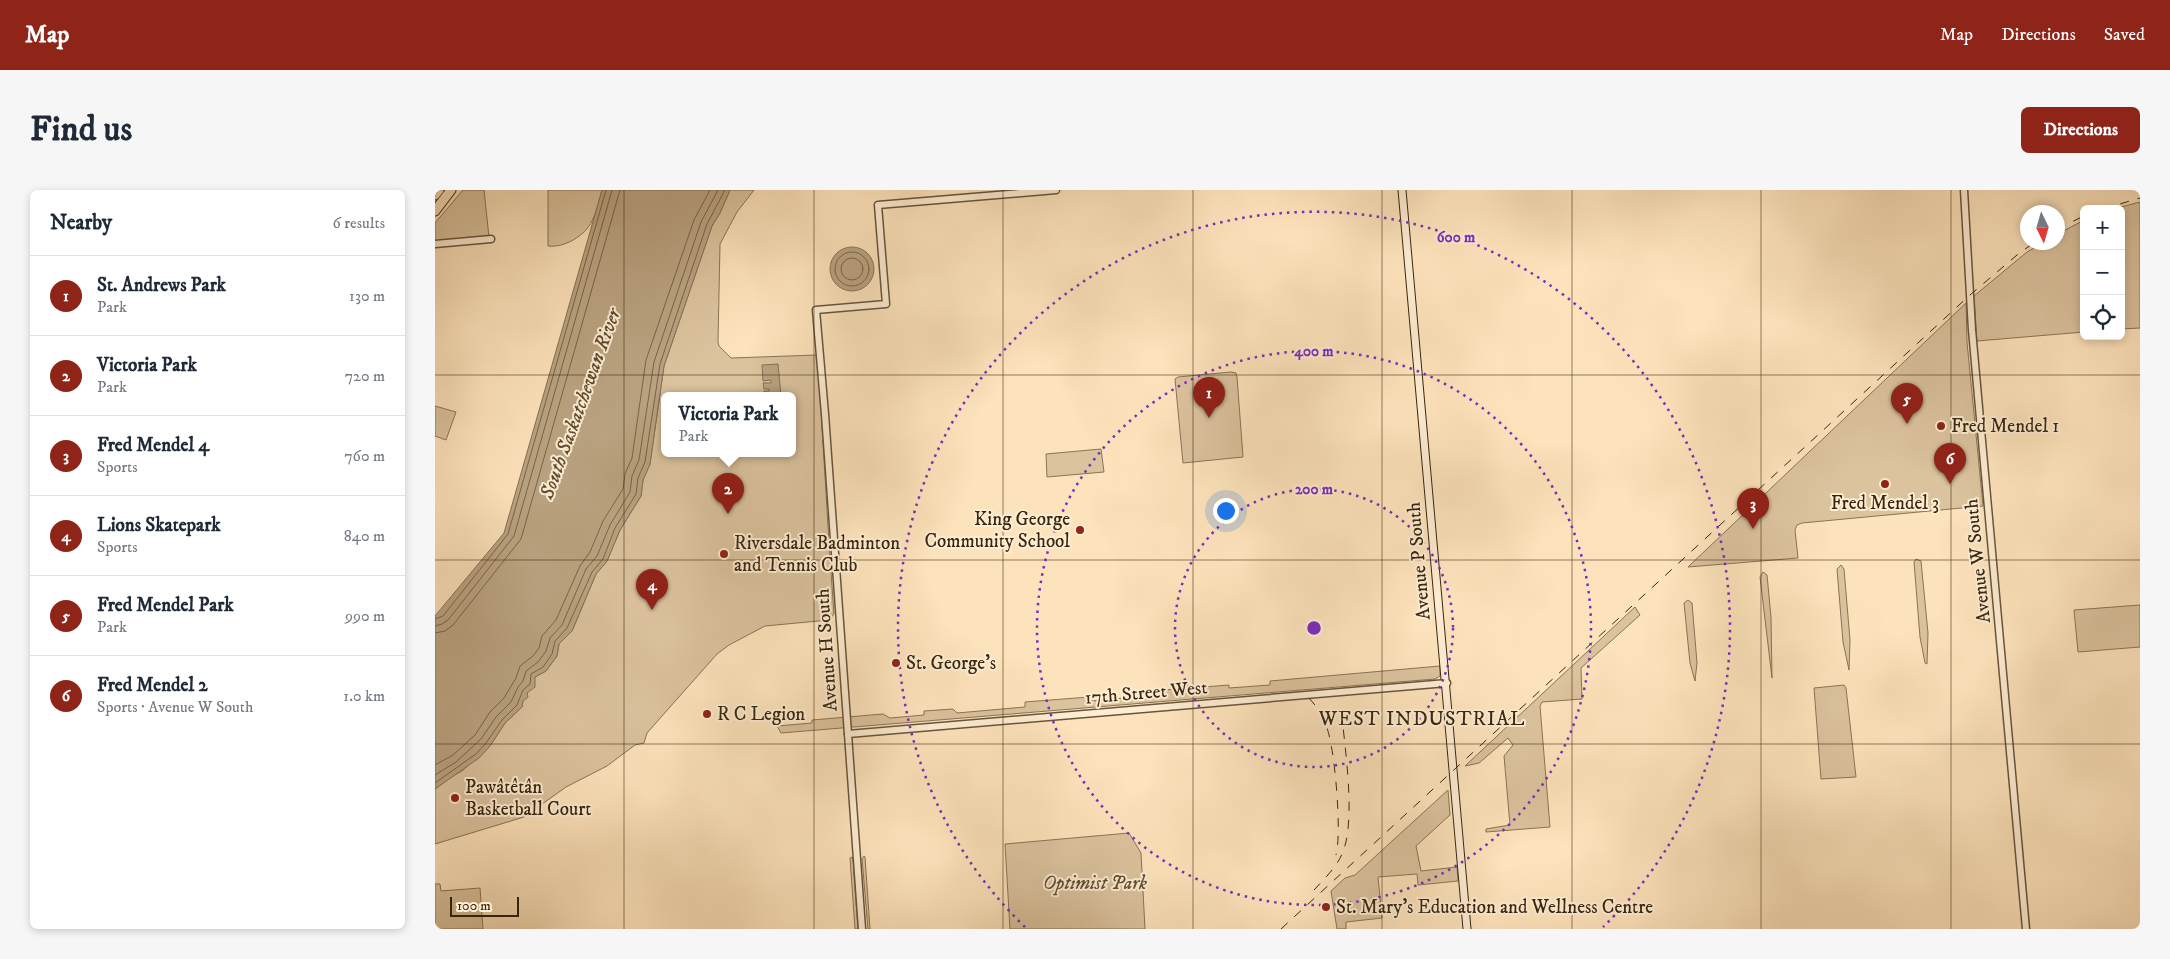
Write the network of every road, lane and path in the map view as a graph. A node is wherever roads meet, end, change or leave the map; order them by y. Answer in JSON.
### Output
{"nodes":[{"id":1,"x":439,"y":190,"type":"edge"},
{"id":2,"x":451,"y":190,"type":"edge"},
{"id":3,"x":1056,"y":190,"type":"edge"},
{"id":4,"x":1402,"y":190,"type":"edge"},
{"id":5,"x":1964,"y":190,"type":"edge"},
{"id":6,"x":435,"y":195,"type":"edge"},
{"id":7,"x":435,"y":211,"type":"edge"},
{"id":8,"x":491,"y":239,"type":"dead end"},
{"id":9,"x":435,"y":244,"type":"edge"},
{"id":10,"x":1447,"y":683,"type":"junction"},
{"id":11,"x":848,"y":734,"type":"junction"},
{"id":12,"x":862,"y":929,"type":"edge"},
{"id":13,"x":1467,"y":929,"type":"edge"},
{"id":14,"x":2027,"y":929,"type":"edge"}],
"edges":[{"from":1,"to":6,"type":"highway"},
{"from":2,"to":7,"type":"highway"},
{"from":3,"to":11,"type":"street","name":"Avenue H South"},
{"from":4,"to":10,"type":"main road","name":"Avenue P South"},
{"from":5,"to":14,"type":"street","name":"Avenue W South"},
{"from":8,"to":9,"type":"street"},
{"from":10,"to":11,"type":"street","name":"17th Street West"},
{"from":10,"to":13,"type":"main road","name":"Avenue P South"},
{"from":11,"to":12,"type":"street","name":"Avenue H South"}]}
